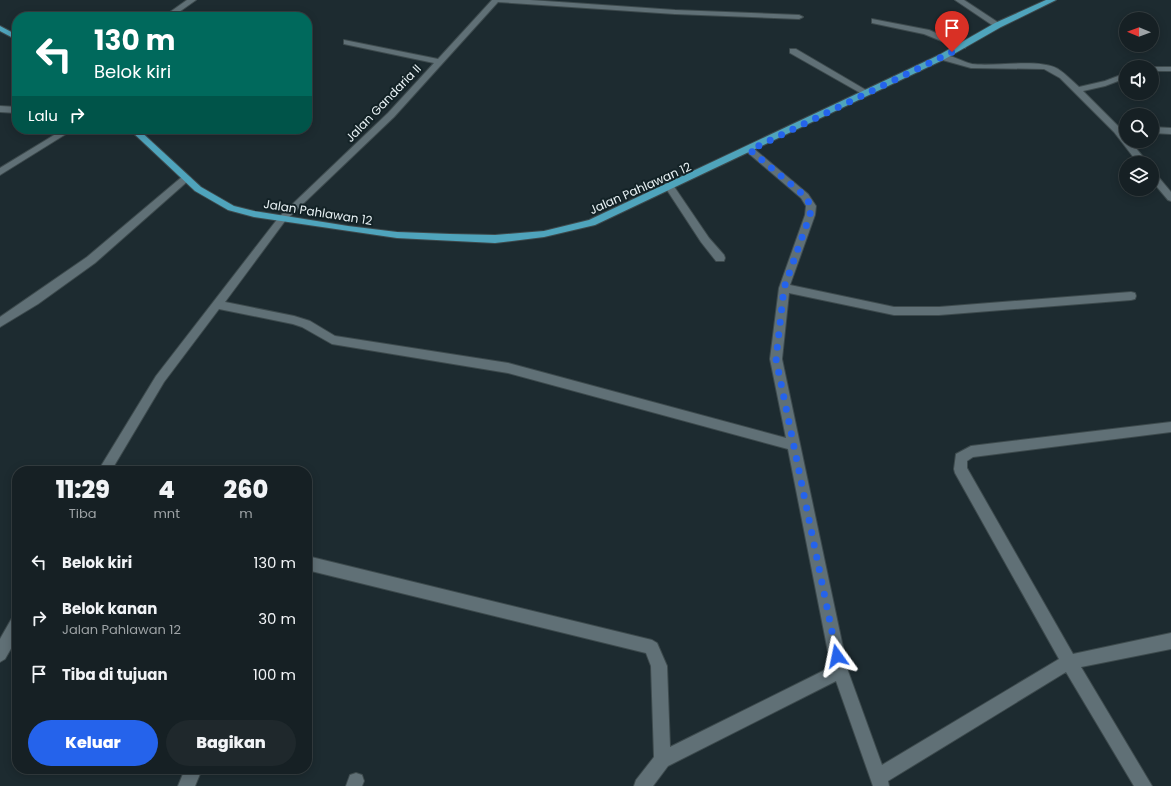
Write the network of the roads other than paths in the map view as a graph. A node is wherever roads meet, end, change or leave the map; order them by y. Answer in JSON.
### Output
{"nodes":[{"id":1,"x":192,"y":0,"type":"edge"},
{"id":2,"x":497,"y":0,"type":"edge"},
{"id":3,"x":959,"y":0,"type":"edge"},
{"id":4,"x":1052,"y":0,"type":"edge"},
{"id":5,"x":174,"y":12,"type":"edge"},
{"id":6,"x":798,"y":17,"type":"dead end"},
{"id":7,"x":875,"y":22,"type":"dead end"},
{"id":8,"x":998,"y":25,"type":"junction"},
{"id":9,"x":0,"y":28,"type":"edge"},
{"id":10,"x":12,"y":35,"type":"edge"},
{"id":11,"x":347,"y":42,"type":"dead end"},
{"id":12,"x":962,"y":46,"type":"junction"},
{"id":13,"x":793,"y":52,"type":"dead end"},
{"id":14,"x":942,"y":57,"type":"junction"},
{"id":15,"x":438,"y":62,"type":"junction"},
{"id":16,"x":1159,"y":69,"type":"edge"},
{"id":17,"x":1171,"y":69,"type":"edge"},
{"id":18,"x":1119,"y":79,"type":"edge"},
{"id":19,"x":1077,"y":90,"type":"junction"},
{"id":20,"x":867,"y":93,"type":"junction"},
{"id":21,"x":0,"y":108,"type":"edge"},
{"id":22,"x":12,"y":109,"type":"edge"},
{"id":23,"x":1119,"y":127,"type":"edge"},
{"id":24,"x":1159,"y":130,"type":"edge"},
{"id":25,"x":1171,"y":131,"type":"edge"},
{"id":26,"x":62,"y":134,"type":"edge"},
{"id":27,"x":138,"y":134,"type":"edge"},
{"id":28,"x":750,"y":150,"type":"junction"},
{"id":29,"x":0,"y":172,"type":"edge"},
{"id":30,"x":186,"y":178,"type":"junction"},
{"id":31,"x":1160,"y":185,"type":"joint"},
{"id":32,"x":1171,"y":186,"type":"edge"},
{"id":33,"x":670,"y":188,"type":"junction"},
{"id":34,"x":1171,"y":198,"type":"edge"},
{"id":35,"x":282,"y":219,"type":"junction"},
{"id":36,"x":720,"y":258,"type":"dead end"},
{"id":37,"x":784,"y":288,"type":"junction"},
{"id":38,"x":1131,"y":296,"type":"dead end"},
{"id":39,"x":218,"y":305,"type":"junction"},
{"id":40,"x":0,"y":323,"type":"edge"},
{"id":41,"x":1171,"y":428,"type":"edge"},
{"id":42,"x":793,"y":445,"type":"junction"},
{"id":43,"x":107,"y":466,"type":"edge"},
{"id":44,"x":312,"y":564,"type":"edge"},
{"id":45,"x":12,"y":632,"type":"edge"},
{"id":46,"x":1171,"y":641,"type":"edge"},
{"id":47,"x":0,"y":654,"type":"edge"},
{"id":48,"x":1069,"y":662,"type":"junction"},
{"id":49,"x":840,"y":671,"type":"junction"},
{"id":50,"x":662,"y":760,"type":"junction"},
{"id":51,"x":192,"y":774,"type":"edge"},
{"id":52,"x":879,"y":782,"type":"edge"},
{"id":53,"x":186,"y":786,"type":"edge"},
{"id":54,"x":642,"y":786,"type":"edge"},
{"id":55,"x":1144,"y":786,"type":"edge"}],
"edges":[{"from":1,"to":5,"type":"street"},
{"from":2,"to":6,"type":"street"},
{"from":2,"to":15,"type":"street","name":"Jalan Gandaria II"},
{"from":3,"to":8,"type":"street"},
{"from":4,"to":8,"type":"main road","name":"Jalan Pahlawan 12"},
{"from":7,"to":12,"type":"street"},
{"from":8,"to":12,"type":"main road","name":"Jalan Pahlawan 12"},
{"from":9,"to":10,"type":"main road"},
{"from":11,"to":15,"type":"street"},
{"from":12,"to":14,"type":"main road","name":"Jalan Pahlawan 12"},
{"from":13,"to":20,"type":"street"},
{"from":14,"to":19,"type":"street"},
{"from":14,"to":20,"type":"main road","name":"Jalan Pahlawan 12"},
{"from":15,"to":35,"type":"street","name":"Jalan Gandaria II"},
{"from":16,"to":17,"type":"street"},
{"from":18,"to":19,"type":"street"},
{"from":19,"to":23,"type":"street"},
{"from":20,"to":28,"type":"main road","name":"Jalan Pahlawan 12"},
{"from":21,"to":22,"type":"street"},
{"from":24,"to":25,"type":"street"},
{"from":26,"to":29,"type":"street"},
{"from":27,"to":30,"type":"main road","name":"Jalan Pahlawan 12"},
{"from":28,"to":33,"type":"main road","name":"Jalan Pahlawan 12"},
{"from":28,"to":37,"type":"street"},
{"from":30,"to":35,"type":"main road","name":"Jalan Pahlawan 12"},
{"from":30,"to":40,"type":"street"},
{"from":31,"to":32,"type":"street"},
{"from":31,"to":34,"type":"street"},
{"from":33,"to":35,"type":"main road","name":"Jalan Pahlawan 12"},
{"from":33,"to":36,"type":"street"},
{"from":35,"to":39,"type":"street","name":"Jalan Gandaria II"},
{"from":37,"to":38,"type":"street"},
{"from":37,"to":42,"type":"street"},
{"from":39,"to":42,"type":"street"},
{"from":39,"to":43,"type":"street","name":"Jalan Gandaria II"},
{"from":41,"to":48,"type":"street"},
{"from":42,"to":49,"type":"street"},
{"from":44,"to":50,"type":"street"},
{"from":45,"to":47,"type":"street"},
{"from":46,"to":48,"type":"street"},
{"from":48,"to":52,"type":"street"},
{"from":48,"to":55,"type":"street"},
{"from":49,"to":50,"type":"street"},
{"from":49,"to":52,"type":"street"},
{"from":50,"to":54,"type":"street"},
{"from":51,"to":53,"type":"street"}]}
